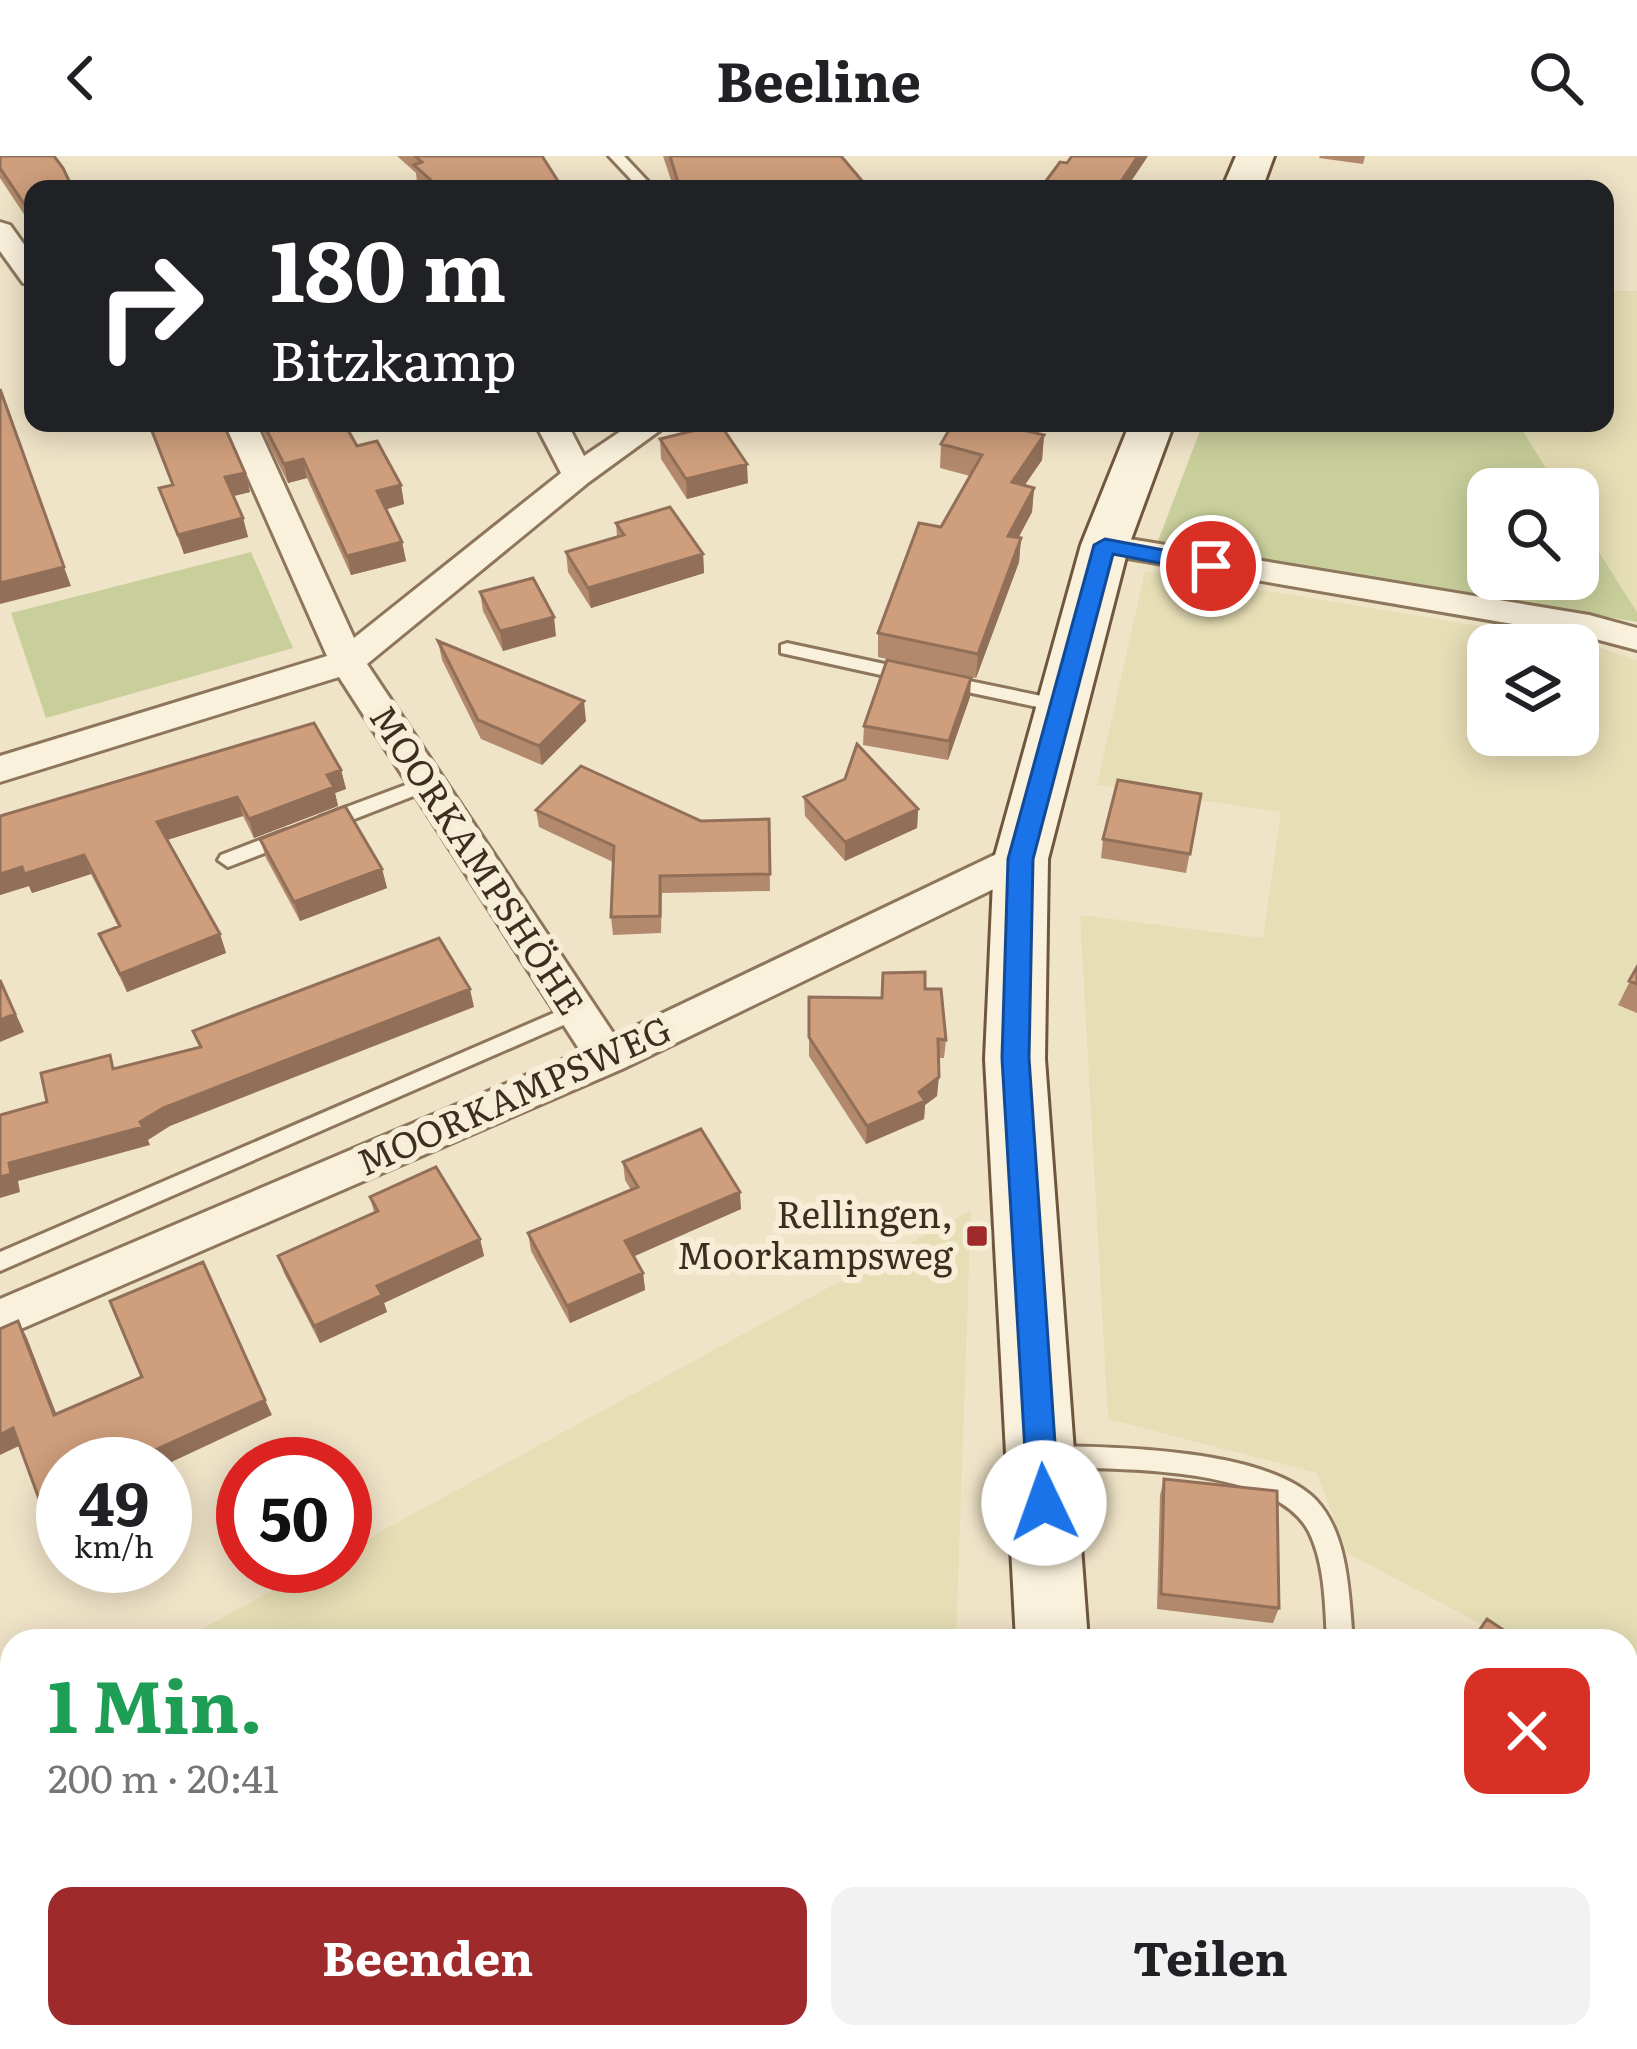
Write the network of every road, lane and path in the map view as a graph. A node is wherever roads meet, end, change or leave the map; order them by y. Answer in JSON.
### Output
{"nodes":[{"id":1,"x":616,"y":156,"type":"edge"},
{"id":2,"x":639,"y":180,"type":"edge"},
{"id":3,"x":0,"y":231,"type":"edge"},
{"id":4,"x":24,"y":264,"type":"edge"},
{"id":5,"x":244,"y":432,"type":"edge"},
{"id":6,"x":556,"y":432,"type":"edge"},
{"id":7,"x":641,"y":432,"type":"edge"},
{"id":8,"x":1149,"y":432,"type":"edge"},
{"id":9,"x":578,"y":475,"type":"junction"},
{"id":10,"x":1105,"y":545,"type":"junction"},
{"id":11,"x":1637,"y":639,"type":"edge"},
{"id":12,"x":787,"y":649,"type":"dead end"},
{"id":13,"x":347,"y":662,"type":"junction"},
{"id":14,"x":1062,"y":706,"type":"junction"},
{"id":15,"x":2,"y":761,"type":"edge"},
{"id":16,"x":427,"y":783,"type":"junction"},
{"id":17,"x":1021,"y":859,"type":"junction"},
{"id":18,"x":228,"y":860,"type":"dead end"},
{"id":19,"x":577,"y":1011,"type":"junction"},
{"id":20,"x":607,"y":1058,"type":"junction"},
{"id":21,"x":0,"y":1262,"type":"edge"},
{"id":22,"x":0,"y":1319,"type":"edge"},
{"id":23,"x":1041,"y":1457,"type":"junction"},
{"id":24,"x":1051,"y":1629,"type":"edge"},
{"id":25,"x":1339,"y":1629,"type":"edge"}],
"edges":[{"from":1,"to":2,"type":"lane"},
{"from":3,"to":4,"type":"street"},
{"from":5,"to":13,"type":"street","name":"MOORKAMPSHÖHE"},
{"from":6,"to":9,"type":"street"},
{"from":7,"to":9,"type":"street"},
{"from":8,"to":10,"type":"main road"},
{"from":9,"to":13,"type":"street"},
{"from":10,"to":11,"type":"street"},
{"from":10,"to":14,"type":"main road"},
{"from":12,"to":14,"type":"lane"},
{"from":13,"to":15,"type":"street"},
{"from":13,"to":16,"type":"street","name":"MOORKAMPSHÖHE"},
{"from":14,"to":17,"type":"main road"},
{"from":16,"to":18,"type":"lane"},
{"from":16,"to":19,"type":"street","name":"MOORKAMPSHÖHE"},
{"from":17,"to":20,"type":"street","name":"MOORKAMPSWEG"},
{"from":17,"to":23,"type":"main road"},
{"from":19,"to":20,"type":"street","name":"MOORKAMPSHÖHE"},
{"from":19,"to":21,"type":"lane"},
{"from":20,"to":22,"type":"street","name":"MOORKAMPSWEG"},
{"from":23,"to":24,"type":"main road"},
{"from":23,"to":25,"type":"lane"}]}
